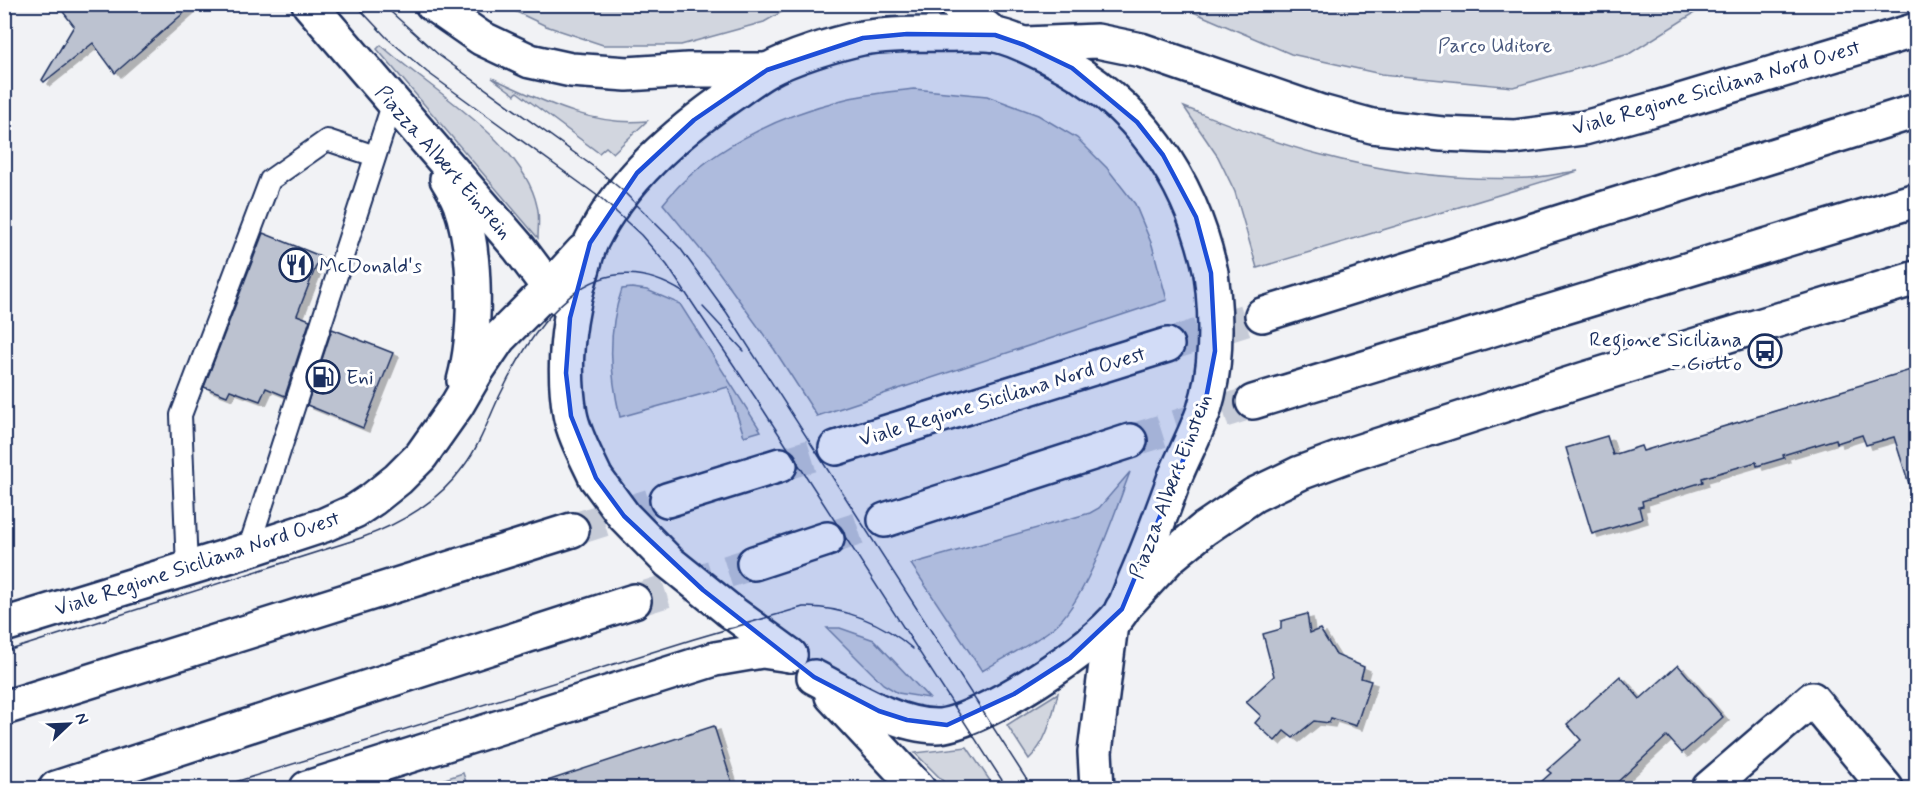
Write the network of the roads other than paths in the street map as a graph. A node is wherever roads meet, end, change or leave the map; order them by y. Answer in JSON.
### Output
{"nodes":[{"id":1,"x":432,"y":4,"type":"edge"},
{"id":2,"x":956,"y":4,"type":"edge"},
{"id":3,"x":312,"y":9,"type":"edge"},
{"id":4,"x":1917,"y":30,"type":"edge"},
{"id":5,"x":1010,"y":40,"type":"junction"},
{"id":6,"x":767,"y":70,"type":"junction"},
{"id":7,"x":393,"y":102,"type":"junction"},
{"id":8,"x":1917,"y":111,"type":"edge"},
{"id":9,"x":430,"y":146,"type":"junction"},
{"id":10,"x":375,"y":156,"type":"junction"},
{"id":11,"x":1917,"y":201,"type":"edge"},
{"id":12,"x":590,"y":243,"type":"joint"},
{"id":13,"x":1917,"y":278,"type":"edge"},
{"id":14,"x":561,"y":299,"type":"junction"},
{"id":15,"x":1262,"y":315,"type":"tunnel mouth"},
{"id":16,"x":1167,"y":345,"type":"tunnel mouth"},
{"id":17,"x":1253,"y":402,"type":"tunnel mouth"},
{"id":18,"x":456,"y":405,"type":"junction"},
{"id":19,"x":1130,"y":441,"type":"tunnel mouth"},
{"id":20,"x":836,"y":448,"type":"tunnel mouth"},
{"id":21,"x":780,"y":465,"type":"tunnel mouth"},
{"id":22,"x":667,"y":500,"type":"tunnel mouth"},
{"id":23,"x":885,"y":520,"type":"tunnel mouth"},
{"id":24,"x":572,"y":530,"type":"tunnel mouth"},
{"id":25,"x":827,"y":539,"type":"tunnel mouth"},
{"id":26,"x":248,"y":550,"type":"junction"},
{"id":27,"x":753,"y":563,"type":"tunnel mouth"},
{"id":28,"x":187,"y":569,"type":"junction"},
{"id":29,"x":634,"y":601,"type":"tunnel mouth"},
{"id":30,"x":1117,"y":617,"type":"junction"},
{"id":31,"x":4,"y":625,"type":"edge"},
{"id":32,"x":790,"y":654,"type":"junction"},
{"id":33,"x":814,"y":677,"type":"junction"},
{"id":34,"x":4,"y":708,"type":"edge"},
{"id":35,"x":56,"y":789,"type":"edge"},
{"id":36,"x":307,"y":789,"type":"edge"},
{"id":37,"x":918,"y":789,"type":"edge"},
{"id":38,"x":1097,"y":789,"type":"edge"},
{"id":39,"x":1709,"y":789,"type":"edge"},
{"id":40,"x":1886,"y":789,"type":"edge"}],
"edges":[{"from":1,"to":6,"type":"street","name":"Piazza Albert Einstein"},
{"from":2,"to":5,"type":"street","name":"Piazza Albert Einstein"},
{"from":3,"to":7,"type":"street","name":"Piazza Albert Einstein"},
{"from":4,"to":5,"type":"street","name":"Viale Regione Siciliana Nord Ovest"},
{"from":5,"to":6,"type":"street","name":"Piazza Albert Einstein"},
{"from":5,"to":30,"type":"street","name":"Piazza Albert Einstein","bridge":true},
{"from":6,"to":12,"type":"street","name":"Piazza Albert Einstein"},
{"from":7,"to":9,"type":"street","name":"Piazza Albert Einstein"},
{"from":7,"to":10,"type":"lane"},
{"from":8,"to":15,"type":"street"},
{"from":9,"to":14,"type":"street","name":"Piazza Albert Einstein"},
{"from":9,"to":18,"type":"street"},
{"from":10,"to":26,"type":"lane"},
{"from":10,"to":28,"type":"lane"},
{"from":11,"to":17,"type":"street"},
{"from":12,"to":14,"type":"street","name":"Viale Regione Siciliana Nord Ovest"},
{"from":13,"to":30,"type":"street"},
{"from":14,"to":18,"type":"street","name":"Viale Regione Siciliana Nord Ovest"},
{"from":14,"to":32,"type":"street","name":"Piazza Albert Einstein","bridge":true},
{"from":16,"to":20,"type":"street","name":"Viale Regione Siciliana Nord Ovest"},
{"from":18,"to":26,"type":"street","name":"Viale Regione Siciliana Nord Ovest"},
{"from":19,"to":23,"type":"street"},
{"from":21,"to":22,"type":"street"},
{"from":24,"to":34,"type":"street"},
{"from":25,"to":27,"type":"street"},
{"from":26,"to":28,"type":"street","name":"Viale Regione Siciliana Nord Ovest"},
{"from":28,"to":31,"type":"street","name":"Viale Regione Siciliana Nord Ovest"},
{"from":29,"to":35,"type":"street"},
{"from":30,"to":33,"type":"street","name":"Piazza Albert Einstein"},
{"from":30,"to":38,"type":"street"},
{"from":32,"to":33,"type":"street","name":"Piazza Albert Einstein"},
{"from":32,"to":36,"type":"street"},
{"from":33,"to":37,"type":"street","name":"Piazza Albert Einstein"},
{"from":39,"to":40,"type":"street"}]}
